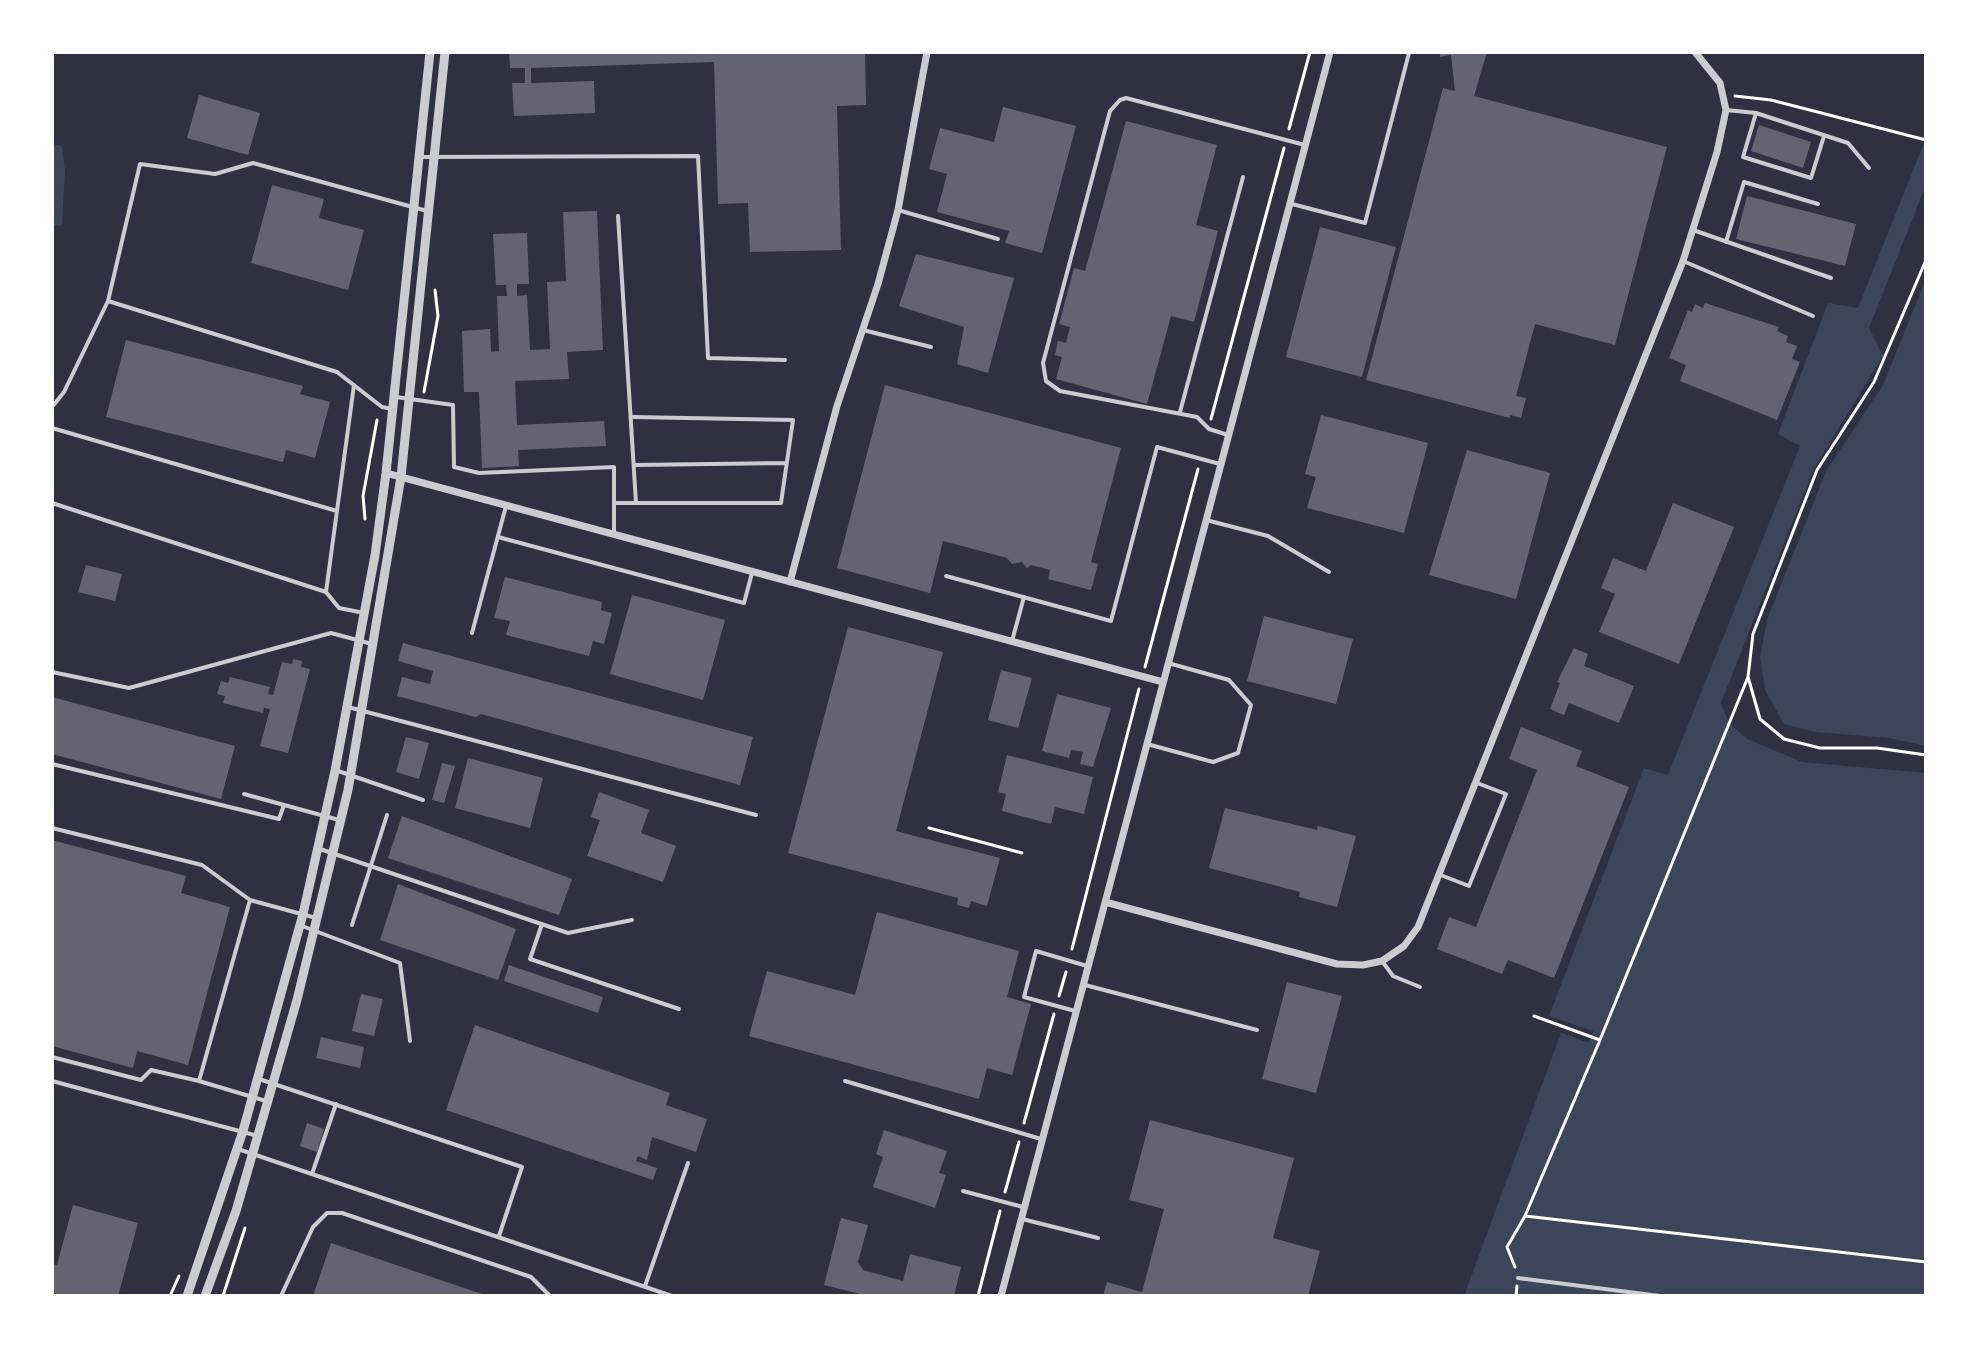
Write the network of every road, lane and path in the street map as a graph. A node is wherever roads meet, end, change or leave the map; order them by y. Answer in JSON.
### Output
{"nodes":[{"id":1,"x":430,"y":52,"type":"edge"},
{"id":2,"x":445,"y":52,"type":"edge"},
{"id":3,"x":927,"y":52,"type":"edge"},
{"id":4,"x":1330,"y":52,"type":"edge"},
{"id":5,"x":1695,"y":52,"type":"edge"},
{"id":6,"x":1409,"y":53,"type":"edge"},
{"id":7,"x":1724,"y":95,"type":"junction"},
{"id":8,"x":1726,"y":110,"type":"junction"},
{"id":9,"x":1756,"y":113,"type":"junction"},
{"id":10,"x":1824,"y":136,"type":"junction"},
{"id":11,"x":1926,"y":140,"type":"edge"},
{"id":12,"x":1305,"y":145,"type":"junction"},
{"id":13,"x":420,"y":157,"type":"junction"},
{"id":14,"x":435,"y":157,"type":"junction"},
{"id":15,"x":1869,"y":168,"type":"dead end"},
{"id":16,"x":1243,"y":177,"type":"dead end"},
{"id":17,"x":1289,"y":203,"type":"junction"},
{"id":18,"x":1818,"y":204,"type":"dead end"},
{"id":19,"x":414,"y":209,"type":"junction"},
{"id":20,"x":898,"y":210,"type":"junction"},
{"id":21,"x":430,"y":211,"type":"junction"},
{"id":22,"x":618,"y":216,"type":"dead end"},
{"id":23,"x":1692,"y":230,"type":"junction"},
{"id":24,"x":998,"y":239,"type":"dead end"},
{"id":25,"x":1726,"y":242,"type":"junction"},
{"id":26,"x":1926,"y":260,"type":"edge"},
{"id":27,"x":1683,"y":261,"type":"junction"},
{"id":28,"x":1831,"y":278,"type":"dead end"},
{"id":29,"x":108,"y":301,"type":"junction"},
{"id":30,"x":1813,"y":316,"type":"dead end"},
{"id":31,"x":860,"y":330,"type":"junction"},
{"id":32,"x":931,"y":347,"type":"dead end"},
{"id":33,"x":785,"y":360,"type":"dead end"},
{"id":34,"x":354,"y":385,"type":"junction"},
{"id":35,"x":396,"y":397,"type":"junction"},
{"id":36,"x":411,"y":400,"type":"junction"},
{"id":37,"x":52,"y":407,"type":"edge"},
{"id":38,"x":382,"y":407,"type":"junction"},
{"id":39,"x":394,"y":409,"type":"junction"},
{"id":40,"x":1180,"y":412,"type":"junction"},
{"id":41,"x":633,"y":417,"type":"junction"},
{"id":42,"x":52,"y":428,"type":"edge"},
{"id":43,"x":1228,"y":435,"type":"junction"},
{"id":44,"x":786,"y":463,"type":"junction"},
{"id":45,"x":1220,"y":464,"type":"junction"},
{"id":46,"x":634,"y":465,"type":"junction"},
{"id":47,"x":386,"y":473,"type":"junction"},
{"id":48,"x":401,"y":477,"type":"junction"},
{"id":49,"x":52,"y":503,"type":"edge"},
{"id":50,"x":614,"y":503,"type":"junction"},
{"id":51,"x":636,"y":503,"type":"junction"},
{"id":52,"x":506,"y":506,"type":"junction"},
{"id":53,"x":337,"y":511,"type":"junction"},
{"id":54,"x":1206,"y":520,"type":"junction"},
{"id":55,"x":366,"y":523,"type":"dead end"},
{"id":56,"x":614,"y":535,"type":"junction"},
{"id":57,"x":498,"y":537,"type":"junction"},
{"id":58,"x":752,"y":572,"type":"junction"},
{"id":59,"x":1329,"y":572,"type":"dead end"},
{"id":60,"x":946,"y":576,"type":"dead end"},
{"id":61,"x":790,"y":582,"type":"junction"},
{"id":62,"x":326,"y":592,"type":"junction"},
{"id":63,"x":1024,"y":597,"type":"junction"},
{"id":64,"x":364,"y":613,"type":"junction"},
{"id":65,"x":472,"y":633,"type":"dead end"},
{"id":66,"x":359,"y":640,"type":"junction"},
{"id":67,"x":1012,"y":641,"type":"junction"},
{"id":68,"x":374,"y":645,"type":"junction"},
{"id":69,"x":1168,"y":663,"type":"junction"},
{"id":70,"x":52,"y":672,"type":"edge"},
{"id":71,"x":1748,"y":677,"type":"junction"},
{"id":72,"x":1163,"y":682,"type":"junction"},
{"id":73,"x":347,"y":706,"type":"junction"},
{"id":74,"x":363,"y":710,"type":"junction"},
{"id":75,"x":1147,"y":744,"type":"junction"},
{"id":76,"x":1926,"y":755,"type":"edge"},
{"id":77,"x":52,"y":764,"type":"edge"},
{"id":78,"x":335,"y":771,"type":"junction"},
{"id":79,"x":351,"y":776,"type":"junction"},
{"id":80,"x":1475,"y":782,"type":"junction"},
{"id":81,"x":244,"y":794,"type":"dead end"},
{"id":82,"x":423,"y":800,"type":"dead end"},
{"id":83,"x":284,"y":805,"type":"junction"},
{"id":84,"x":387,"y":815,"type":"dead end"},
{"id":85,"x":756,"y":815,"type":"dead end"},
{"id":86,"x":325,"y":817,"type":"junction"},
{"id":87,"x":341,"y":821,"type":"junction"},
{"id":88,"x":52,"y":828,"type":"edge"},
{"id":89,"x":929,"y":828,"type":"dead end"},
{"id":90,"x":318,"y":849,"type":"junction"},
{"id":91,"x":1022,"y":853,"type":"dead end"},
{"id":92,"x":334,"y":854,"type":"junction"},
{"id":93,"x":370,"y":866,"type":"junction"},
{"id":94,"x":1438,"y":874,"type":"junction"},
{"id":95,"x":250,"y":900,"type":"junction"},
{"id":96,"x":1105,"y":902,"type":"junction"},
{"id":97,"x":303,"y":914,"type":"junction"},
{"id":98,"x":319,"y":919,"type":"junction"},
{"id":99,"x":632,"y":920,"type":"dead end"},
{"id":100,"x":542,"y":924,"type":"junction"},
{"id":101,"x":299,"y":925,"type":"junction"},
{"id":102,"x":352,"y":925,"type":"dead end"},
{"id":103,"x":315,"y":931,"type":"junction"},
{"id":104,"x":1382,"y":961,"type":"junction"},
{"id":105,"x":1087,"y":966,"type":"junction"},
{"id":106,"x":1082,"y":984,"type":"junction"},
{"id":107,"x":1420,"y":987,"type":"dead end"},
{"id":108,"x":679,"y":1009,"type":"dead end"},
{"id":109,"x":1075,"y":1011,"type":"junction"},
{"id":110,"x":1534,"y":1016,"type":"dead end"},
{"id":111,"x":1257,"y":1030,"type":"dead end"},
{"id":112,"x":1600,"y":1040,"type":"junction"},
{"id":113,"x":410,"y":1041,"type":"dead end"},
{"id":114,"x":52,"y":1057,"type":"edge"},
{"id":115,"x":258,"y":1078,"type":"junction"},
{"id":116,"x":52,"y":1081,"type":"edge"},
{"id":117,"x":199,"y":1081,"type":"junction"},
{"id":118,"x":845,"y":1081,"type":"dead end"},
{"id":119,"x":273,"y":1083,"type":"junction"},
{"id":120,"x":253,"y":1097,"type":"junction"},
{"id":121,"x":268,"y":1101,"type":"junction"},
{"id":122,"x":336,"y":1104,"type":"junction"},
{"id":123,"x":243,"y":1131,"type":"junction"},
{"id":124,"x":258,"y":1136,"type":"junction"},
{"id":125,"x":1041,"y":1139,"type":"junction"},
{"id":126,"x":238,"y":1149,"type":"junction"},
{"id":127,"x":253,"y":1154,"type":"junction"},
{"id":128,"x":688,"y":1163,"type":"dead end"},
{"id":129,"x":312,"y":1174,"type":"junction"},
{"id":130,"x":963,"y":1191,"type":"dead end"},
{"id":131,"x":1023,"y":1207,"type":"junction"},
{"id":132,"x":1525,"y":1216,"type":"junction"},
{"id":133,"x":1020,"y":1219,"type":"junction"},
{"id":134,"x":499,"y":1236,"type":"junction"},
{"id":135,"x":1098,"y":1238,"type":"dead end"},
{"id":136,"x":1926,"y":1262,"type":"edge"},
{"id":137,"x":183,"y":1267,"type":"dead end"},
{"id":138,"x":1518,"y":1278,"type":"junction"},
{"id":139,"x":645,"y":1286,"type":"junction"},
{"id":140,"x":170,"y":1296,"type":"edge"},
{"id":141,"x":187,"y":1296,"type":"edge"},
{"id":142,"x":205,"y":1296,"type":"edge"},
{"id":143,"x":281,"y":1296,"type":"edge"},
{"id":144,"x":550,"y":1296,"type":"edge"},
{"id":145,"x":672,"y":1296,"type":"edge"},
{"id":146,"x":1001,"y":1296,"type":"edge"},
{"id":147,"x":1516,"y":1296,"type":"edge"},
{"id":148,"x":1660,"y":1296,"type":"edge"}],
"edges":[{"from":1,"to":13,"type":"street"},
{"from":2,"to":14,"type":"street"},
{"from":3,"to":20,"type":"street"},
{"from":4,"to":12,"type":"street"},
{"from":5,"to":7,"type":"street"},
{"from":6,"to":17,"type":"lane"},
{"from":7,"to":8,"type":"street"},
{"from":7,"to":11,"type":"path"},
{"from":8,"to":9,"type":"lane"},
{"from":8,"to":23,"type":"street"},
{"from":9,"to":10,"type":"lane"},
{"from":9,"to":10,"type":"lane"},
{"from":10,"to":15,"type":"lane"},
{"from":12,"to":17,"type":"street"},
{"from":12,"to":40,"type":"lane"},
{"from":13,"to":14,"type":"lane"},
{"from":13,"to":19,"type":"street"},
{"from":14,"to":21,"type":"street"},
{"from":14,"to":33,"type":"lane"},
{"from":16,"to":40,"type":"lane"},
{"from":17,"to":43,"type":"street"},
{"from":18,"to":25,"type":"lane"},
{"from":19,"to":21,"type":"lane"},
{"from":19,"to":29,"type":"lane"},
{"from":19,"to":35,"type":"street"},
{"from":20,"to":24,"type":"lane"},
{"from":20,"to":31,"type":"street"},
{"from":21,"to":36,"type":"street"},
{"from":22,"to":41,"type":"lane"},
{"from":23,"to":25,"type":"lane"},
{"from":23,"to":27,"type":"street"},
{"from":25,"to":28,"type":"lane"},
{"from":26,"to":71,"type":"path"},
{"from":27,"to":30,"type":"lane"},
{"from":27,"to":80,"type":"street"},
{"from":29,"to":34,"type":"lane"},
{"from":29,"to":37,"type":"lane"},
{"from":31,"to":32,"type":"lane"},
{"from":31,"to":61,"type":"street"},
{"from":34,"to":38,"type":"lane"},
{"from":34,"to":53,"type":"lane"},
{"from":35,"to":36,"type":"lane"},
{"from":35,"to":39,"type":"street"},
{"from":36,"to":48,"type":"street"},
{"from":36,"to":50,"type":"lane"},
{"from":38,"to":39,"type":"lane"},
{"from":38,"to":55,"type":"path"},
{"from":39,"to":47,"type":"street"},
{"from":40,"to":43,"type":"lane"},
{"from":41,"to":44,"type":"lane"},
{"from":41,"to":46,"type":"lane"},
{"from":42,"to":53,"type":"lane"},
{"from":43,"to":45,"type":"street"},
{"from":44,"to":46,"type":"lane"},
{"from":44,"to":51,"type":"lane"},
{"from":45,"to":54,"type":"street"},
{"from":45,"to":63,"type":"lane"},
{"from":46,"to":51,"type":"lane"},
{"from":47,"to":48,"type":"street"},
{"from":47,"to":64,"type":"street"},
{"from":48,"to":52,"type":"street"},
{"from":48,"to":68,"type":"street"},
{"from":49,"to":62,"type":"lane"},
{"from":50,"to":51,"type":"lane"},
{"from":50,"to":56,"type":"lane"},
{"from":52,"to":56,"type":"street"},
{"from":52,"to":57,"type":"lane"},
{"from":53,"to":62,"type":"lane"},
{"from":54,"to":59,"type":"lane"},
{"from":54,"to":69,"type":"street"},
{"from":56,"to":58,"type":"street"},
{"from":57,"to":58,"type":"lane"},
{"from":57,"to":65,"type":"lane"},
{"from":58,"to":61,"type":"street"},
{"from":60,"to":63,"type":"lane"},
{"from":61,"to":67,"type":"street"},
{"from":62,"to":64,"type":"lane"},
{"from":63,"to":67,"type":"lane"},
{"from":64,"to":66,"type":"street"},
{"from":66,"to":68,"type":"lane"},
{"from":66,"to":70,"type":"lane"},
{"from":66,"to":73,"type":"street"},
{"from":67,"to":72,"type":"street"},
{"from":68,"to":74,"type":"street"},
{"from":69,"to":72,"type":"street"},
{"from":69,"to":75,"type":"lane"},
{"from":71,"to":76,"type":"path"},
{"from":71,"to":112,"type":"path"},
{"from":72,"to":75,"type":"street"},
{"from":73,"to":74,"type":"lane"},
{"from":73,"to":78,"type":"street"},
{"from":74,"to":79,"type":"street"},
{"from":74,"to":85,"type":"lane"},
{"from":75,"to":96,"type":"street"},
{"from":77,"to":83,"type":"lane"},
{"from":78,"to":79,"type":"lane"},
{"from":78,"to":86,"type":"street"},
{"from":79,"to":82,"type":"lane"},
{"from":79,"to":87,"type":"street"},
{"from":80,"to":94,"type":"street"},
{"from":80,"to":94,"type":"lane"},
{"from":81,"to":83,"type":"lane"},
{"from":83,"to":86,"type":"lane"},
{"from":84,"to":93,"type":"lane"},
{"from":86,"to":87,"type":"lane"},
{"from":86,"to":90,"type":"street"},
{"from":87,"to":92,"type":"street"},
{"from":88,"to":95,"type":"lane"},
{"from":89,"to":91,"type":"path"},
{"from":90,"to":92,"type":"lane"},
{"from":90,"to":97,"type":"street"},
{"from":92,"to":93,"type":"lane"},
{"from":92,"to":98,"type":"street"},
{"from":93,"to":100,"type":"lane"},
{"from":93,"to":102,"type":"lane"},
{"from":94,"to":104,"type":"street"},
{"from":95,"to":97,"type":"lane"},
{"from":95,"to":117,"type":"lane"},
{"from":96,"to":104,"type":"street"},
{"from":96,"to":105,"type":"street"},
{"from":97,"to":98,"type":"lane"},
{"from":97,"to":101,"type":"street"},
{"from":98,"to":103,"type":"street"},
{"from":99,"to":100,"type":"lane"},
{"from":100,"to":108,"type":"lane"},
{"from":101,"to":103,"type":"lane"},
{"from":101,"to":115,"type":"street"},
{"from":103,"to":113,"type":"lane"},
{"from":103,"to":119,"type":"street"},
{"from":104,"to":107,"type":"lane"},
{"from":105,"to":106,"type":"street"},
{"from":105,"to":109,"type":"lane"},
{"from":106,"to":109,"type":"street"},
{"from":106,"to":111,"type":"lane"},
{"from":109,"to":125,"type":"street"},
{"from":110,"to":112,"type":"path"},
{"from":112,"to":132,"type":"path"},
{"from":114,"to":117,"type":"lane"},
{"from":115,"to":119,"type":"lane"},
{"from":115,"to":120,"type":"street"},
{"from":116,"to":123,"type":"lane"},
{"from":117,"to":120,"type":"lane"},
{"from":118,"to":125,"type":"lane"},
{"from":119,"to":121,"type":"street"},
{"from":119,"to":122,"type":"lane"},
{"from":120,"to":121,"type":"lane"},
{"from":120,"to":123,"type":"street"},
{"from":121,"to":124,"type":"street"},
{"from":122,"to":129,"type":"lane"},
{"from":122,"to":134,"type":"lane"},
{"from":123,"to":124,"type":"lane"},
{"from":123,"to":126,"type":"street"},
{"from":124,"to":127,"type":"street"},
{"from":125,"to":131,"type":"street"},
{"from":126,"to":127,"type":"lane"},
{"from":126,"to":141,"type":"street"},
{"from":127,"to":129,"type":"lane"},
{"from":127,"to":142,"type":"street"},
{"from":128,"to":139,"type":"lane"},
{"from":129,"to":134,"type":"lane"},
{"from":130,"to":131,"type":"lane"},
{"from":131,"to":133,"type":"street"},
{"from":132,"to":136,"type":"path"},
{"from":132,"to":138,"type":"path"},
{"from":133,"to":135,"type":"lane"},
{"from":133,"to":146,"type":"street"},
{"from":134,"to":139,"type":"lane"},
{"from":137,"to":140,"type":"path"},
{"from":138,"to":147,"type":"path"},
{"from":138,"to":148,"type":"lane"},
{"from":139,"to":145,"type":"lane"},
{"from":143,"to":144,"type":"lane"}]}
